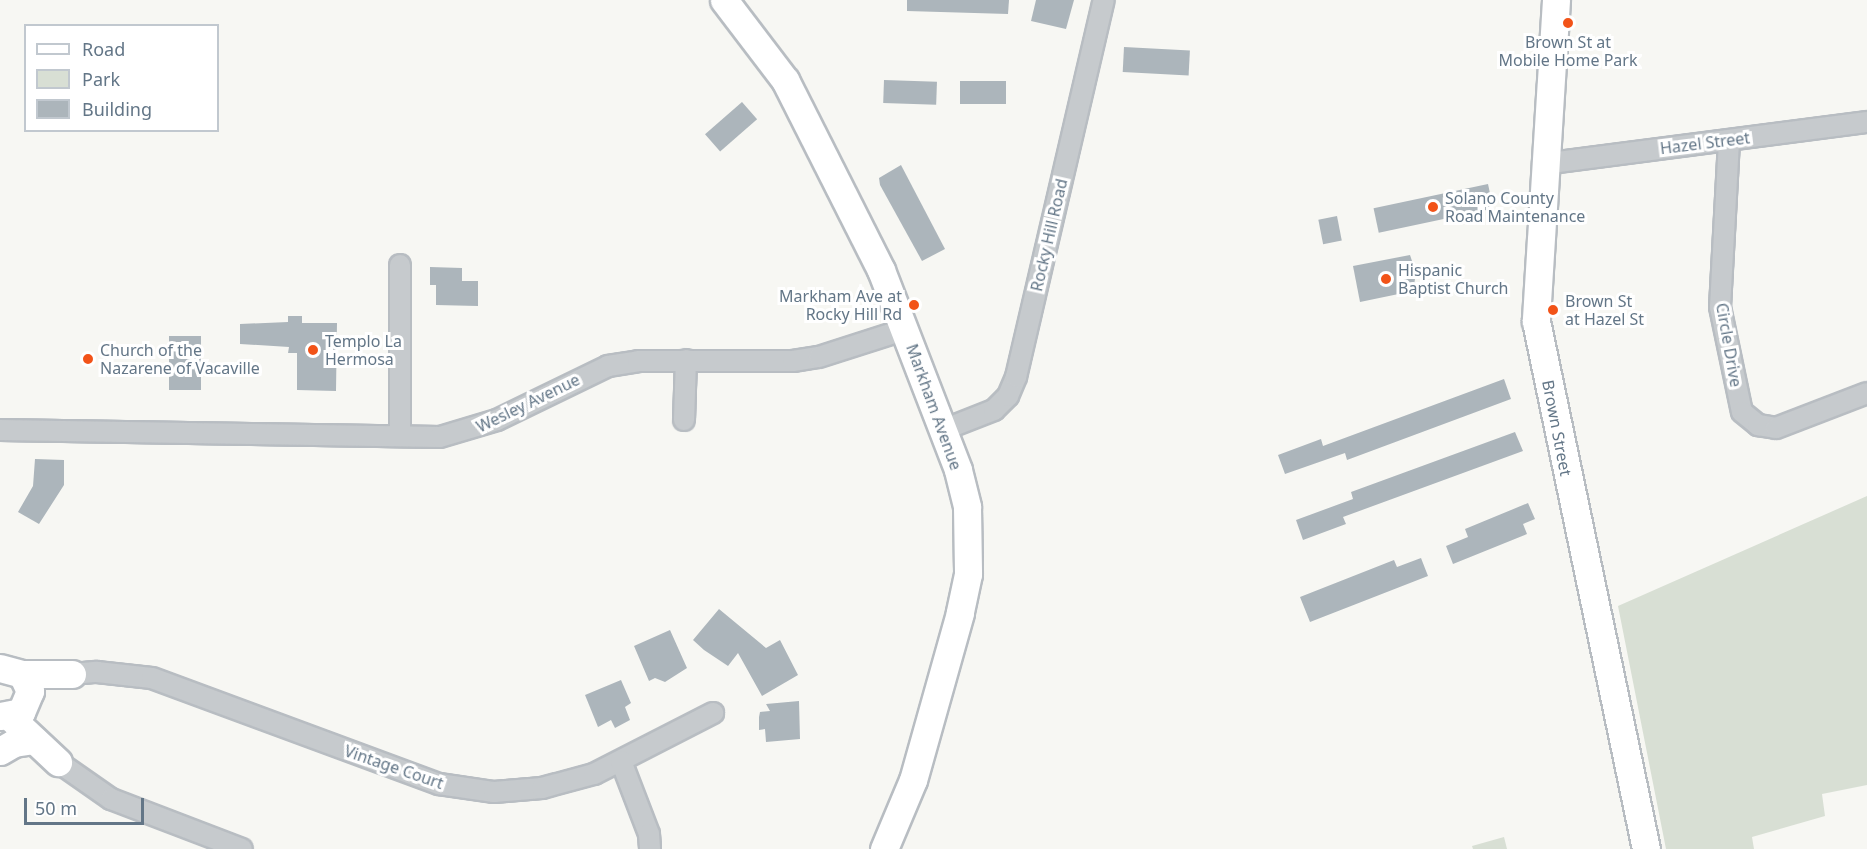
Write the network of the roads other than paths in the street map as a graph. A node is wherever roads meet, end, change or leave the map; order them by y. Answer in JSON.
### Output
{"nodes":[{"id":1,"x":724,"y":0,"type":"edge"},
{"id":2,"x":1104,"y":0,"type":"edge"},
{"id":3,"x":1556,"y":0,"type":"edge"},
{"id":4,"x":1867,"y":122,"type":"edge"},
{"id":5,"x":1729,"y":141,"type":"junction"},
{"id":6,"x":1543,"y":164,"type":"junction"},
{"id":7,"x":400,"y":266,"type":"dead end"},
{"id":8,"x":906,"y":329,"type":"junction"},
{"id":9,"x":686,"y":360,"type":"junction"},
{"id":10,"x":1867,"y":393,"type":"edge"},
{"id":11,"x":684,"y":420,"type":"dead end"},
{"id":12,"x":0,"y":430,"type":"edge"},
{"id":13,"x":943,"y":430,"type":"junction"},
{"id":14,"x":400,"y":436,"type":"junction"},
{"id":15,"x":72,"y":674,"type":"joint"},
{"id":16,"x":10,"y":695,"type":"edge"},
{"id":17,"x":713,"y":713,"type":"dead end"},
{"id":18,"x":34,"y":740,"type":"junction"},
{"id":19,"x":0,"y":751,"type":"edge"},
{"id":20,"x":621,"y":761,"type":"junction"},
{"id":21,"x":58,"y":762,"type":"junction"},
{"id":22,"x":242,"y":849,"type":"edge"},
{"id":23,"x":650,"y":849,"type":"edge"},
{"id":24,"x":884,"y":849,"type":"edge"},
{"id":25,"x":1646,"y":849,"type":"edge"}],
"edges":[{"from":1,"to":8,"type":"street","name":"Markham Avenue"},
{"from":2,"to":13,"type":"street","name":"Rocky Hill Road"},
{"from":3,"to":6,"type":"street","name":"Brown Street"},
{"from":4,"to":5,"type":"street","name":"Hazel Street"},
{"from":5,"to":6,"type":"street","name":"Hazel Street"},
{"from":5,"to":10,"type":"street","name":"Circle Drive"},
{"from":6,"to":25,"type":"street","name":"Brown Street"},
{"from":7,"to":14,"type":"street"},
{"from":8,"to":9,"type":"street","name":"Wesley Avenue"},
{"from":8,"to":13,"type":"street","name":"Markham Avenue"},
{"from":9,"to":11,"type":"street"},
{"from":9,"to":14,"type":"street","name":"Wesley Avenue"},
{"from":12,"to":14,"type":"street","name":"Wesley Avenue"},
{"from":13,"to":24,"type":"street","name":"Markham Avenue"},
{"from":15,"to":16,"type":"street"},
{"from":15,"to":20,"type":"street","name":"Vintage Court"},
{"from":16,"to":18,"type":"street"},
{"from":16,"to":21,"type":"street"},
{"from":17,"to":20,"type":"street","name":"Vintage Court"},
{"from":18,"to":19,"type":"street"},
{"from":18,"to":21,"type":"street"},
{"from":20,"to":23,"type":"street"},
{"from":21,"to":22,"type":"street"}]}
